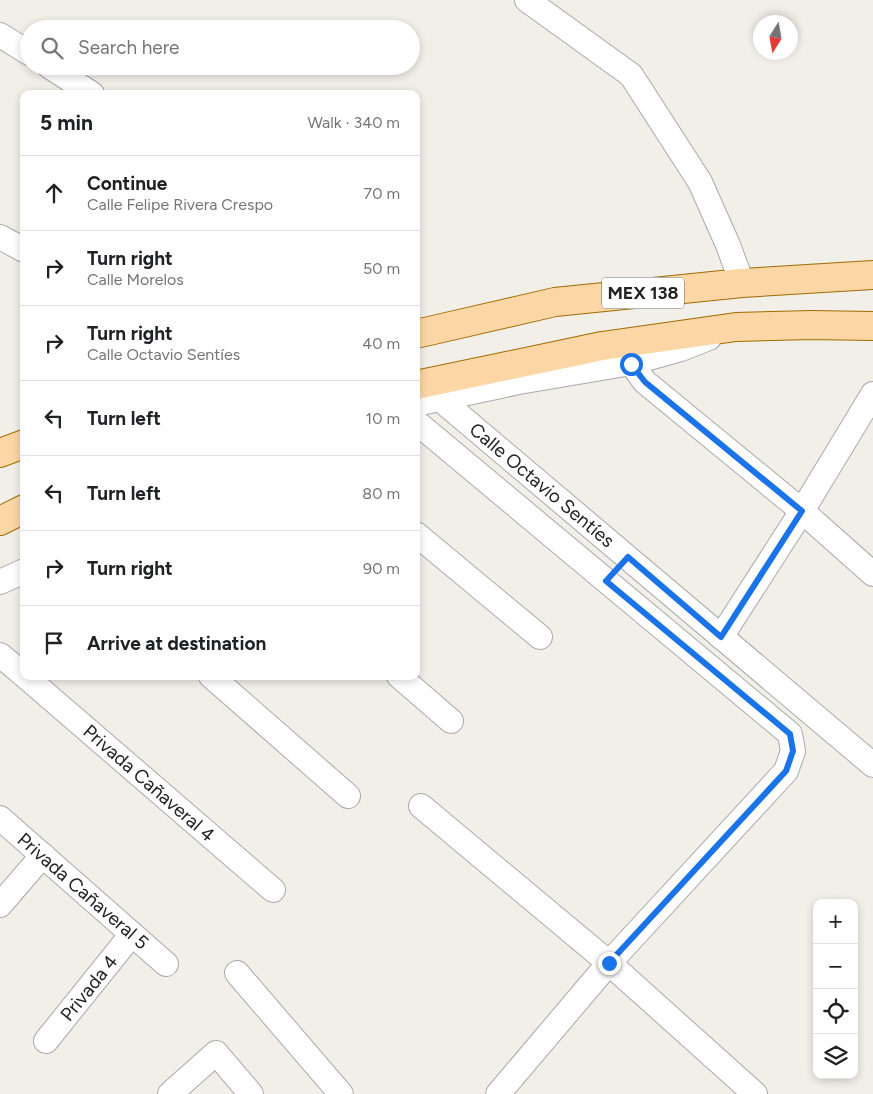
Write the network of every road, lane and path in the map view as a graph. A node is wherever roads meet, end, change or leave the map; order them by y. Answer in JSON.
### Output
{"nodes":[{"id":1,"x":527,"y":0,"type":"edge"},
{"id":2,"x":0,"y":35,"type":"edge"},
{"id":3,"x":20,"y":47,"type":"edge"},
{"id":4,"x":63,"y":75,"type":"edge"},
{"id":5,"x":86,"y":90,"type":"edge"},
{"id":6,"x":0,"y":237,"type":"edge"},
{"id":7,"x":20,"y":248,"type":"edge"},
{"id":8,"x":873,"y":275,"type":"edge"},
{"id":9,"x":742,"y":283,"type":"junction"},
{"id":10,"x":873,"y":326,"type":"edge"},
{"id":11,"x":736,"y":327,"type":"junction"},
{"id":12,"x":420,"y":333,"type":"edge"},
{"id":13,"x":631,"y":364,"type":"junction"},
{"id":14,"x":420,"y":388,"type":"edge"},
{"id":15,"x":420,"y":391,"type":"edge"},
{"id":16,"x":873,"y":394,"type":"edge"},
{"id":17,"x":440,"y":399,"type":"junction"},
{"id":18,"x":420,"y":425,"type":"edge"},
{"id":19,"x":20,"y":446,"type":"edge"},
{"id":20,"x":0,"y":453,"type":"edge"},
{"id":21,"x":20,"y":511,"type":"edge"},
{"id":22,"x":802,"y":511,"type":"junction"},
{"id":23,"x":0,"y":521,"type":"edge"},
{"id":24,"x":420,"y":537,"type":"edge"},
{"id":25,"x":628,"y":557,"type":"junction"},
{"id":26,"x":20,"y":573,"type":"edge"},
{"id":27,"x":873,"y":574,"type":"edge"},
{"id":28,"x":606,"y":581,"type":"junction"},
{"id":29,"x":0,"y":582,"type":"edge"},
{"id":30,"x":540,"y":637,"type":"dead end"},
{"id":31,"x":721,"y":637,"type":"junction"},
{"id":32,"x":0,"y":655,"type":"edge"},
{"id":33,"x":20,"y":672,"type":"edge"},
{"id":34,"x":29,"y":680,"type":"edge"},
{"id":35,"x":216,"y":680,"type":"edge"},
{"id":36,"x":404,"y":680,"type":"edge"},
{"id":37,"x":452,"y":721,"type":"dead end"},
{"id":38,"x":873,"y":765,"type":"edge"},
{"id":39,"x":348,"y":796,"type":"dead end"},
{"id":40,"x":421,"y":806,"type":"dead end"},
{"id":41,"x":0,"y":818,"type":"edge"},
{"id":42,"x":42,"y":855,"type":"junction"},
{"id":43,"x":273,"y":890,"type":"dead end"},
{"id":44,"x":0,"y":905,"type":"edge"},
{"id":45,"x":132,"y":934,"type":"junction"},
{"id":46,"x":609,"y":963,"type":"junction"},
{"id":47,"x":166,"y":964,"type":"dead end"},
{"id":48,"x":237,"y":973,"type":"dead end"},
{"id":49,"x":46,"y":1041,"type":"dead end"},
{"id":50,"x":170,"y":1094,"type":"edge"},
{"id":51,"x":251,"y":1094,"type":"edge"},
{"id":52,"x":341,"y":1094,"type":"edge"},
{"id":53,"x":498,"y":1094,"type":"edge"},
{"id":54,"x":755,"y":1094,"type":"edge"}],
"edges":[{"from":1,"to":9,"type":"street"},
{"from":2,"to":3,"type":"street"},
{"from":4,"to":5,"type":"street"},
{"from":6,"to":7,"type":"street"},
{"from":8,"to":9,"type":"main road","number":"MEX 138"},
{"from":9,"to":12,"type":"main road","number":"MEX 138"},
{"from":10,"to":11,"type":"main road","number":"MEX 138"},
{"from":11,"to":13,"type":"street"},
{"from":11,"to":14,"type":"main road","number":"MEX 138"},
{"from":13,"to":17,"type":"street"},
{"from":13,"to":22,"type":"street"},
{"from":15,"to":17,"type":"street"},
{"from":16,"to":22,"type":"street"},
{"from":17,"to":25,"type":"street","name":"Calle Octavio Sentíes"},
{"from":18,"to":28,"type":"street"},
{"from":19,"to":20,"type":"main road"},
{"from":21,"to":23,"type":"main road"},
{"from":22,"to":27,"type":"street"},
{"from":22,"to":31,"type":"street"},
{"from":24,"to":30,"type":"street"},
{"from":25,"to":28,"type":"street"},
{"from":25,"to":31,"type":"street","name":"Calle Octavio Sentíes"},
{"from":26,"to":29,"type":"street"},
{"from":28,"to":46,"type":"street"},
{"from":31,"to":38,"type":"street","name":"Calle Octavio Sentíes"},
{"from":32,"to":33,"type":"street","name":"Privada Cañaveral 4"},
{"from":34,"to":43,"type":"street","name":"Privada Cañaveral 4"},
{"from":35,"to":39,"type":"street"},
{"from":36,"to":37,"type":"street"},
{"from":40,"to":46,"type":"street"},
{"from":41,"to":42,"type":"street","name":"Privada Cañaveral 5"},
{"from":42,"to":44,"type":"street"},
{"from":42,"to":45,"type":"street","name":"Privada Cañaveral 5"},
{"from":45,"to":47,"type":"street","name":"Privada Cañaveral 5"},
{"from":45,"to":49,"type":"street","name":"Privada 4"},
{"from":46,"to":53,"type":"street"},
{"from":46,"to":54,"type":"street"},
{"from":48,"to":52,"type":"street"},
{"from":50,"to":51,"type":"street"}]}
